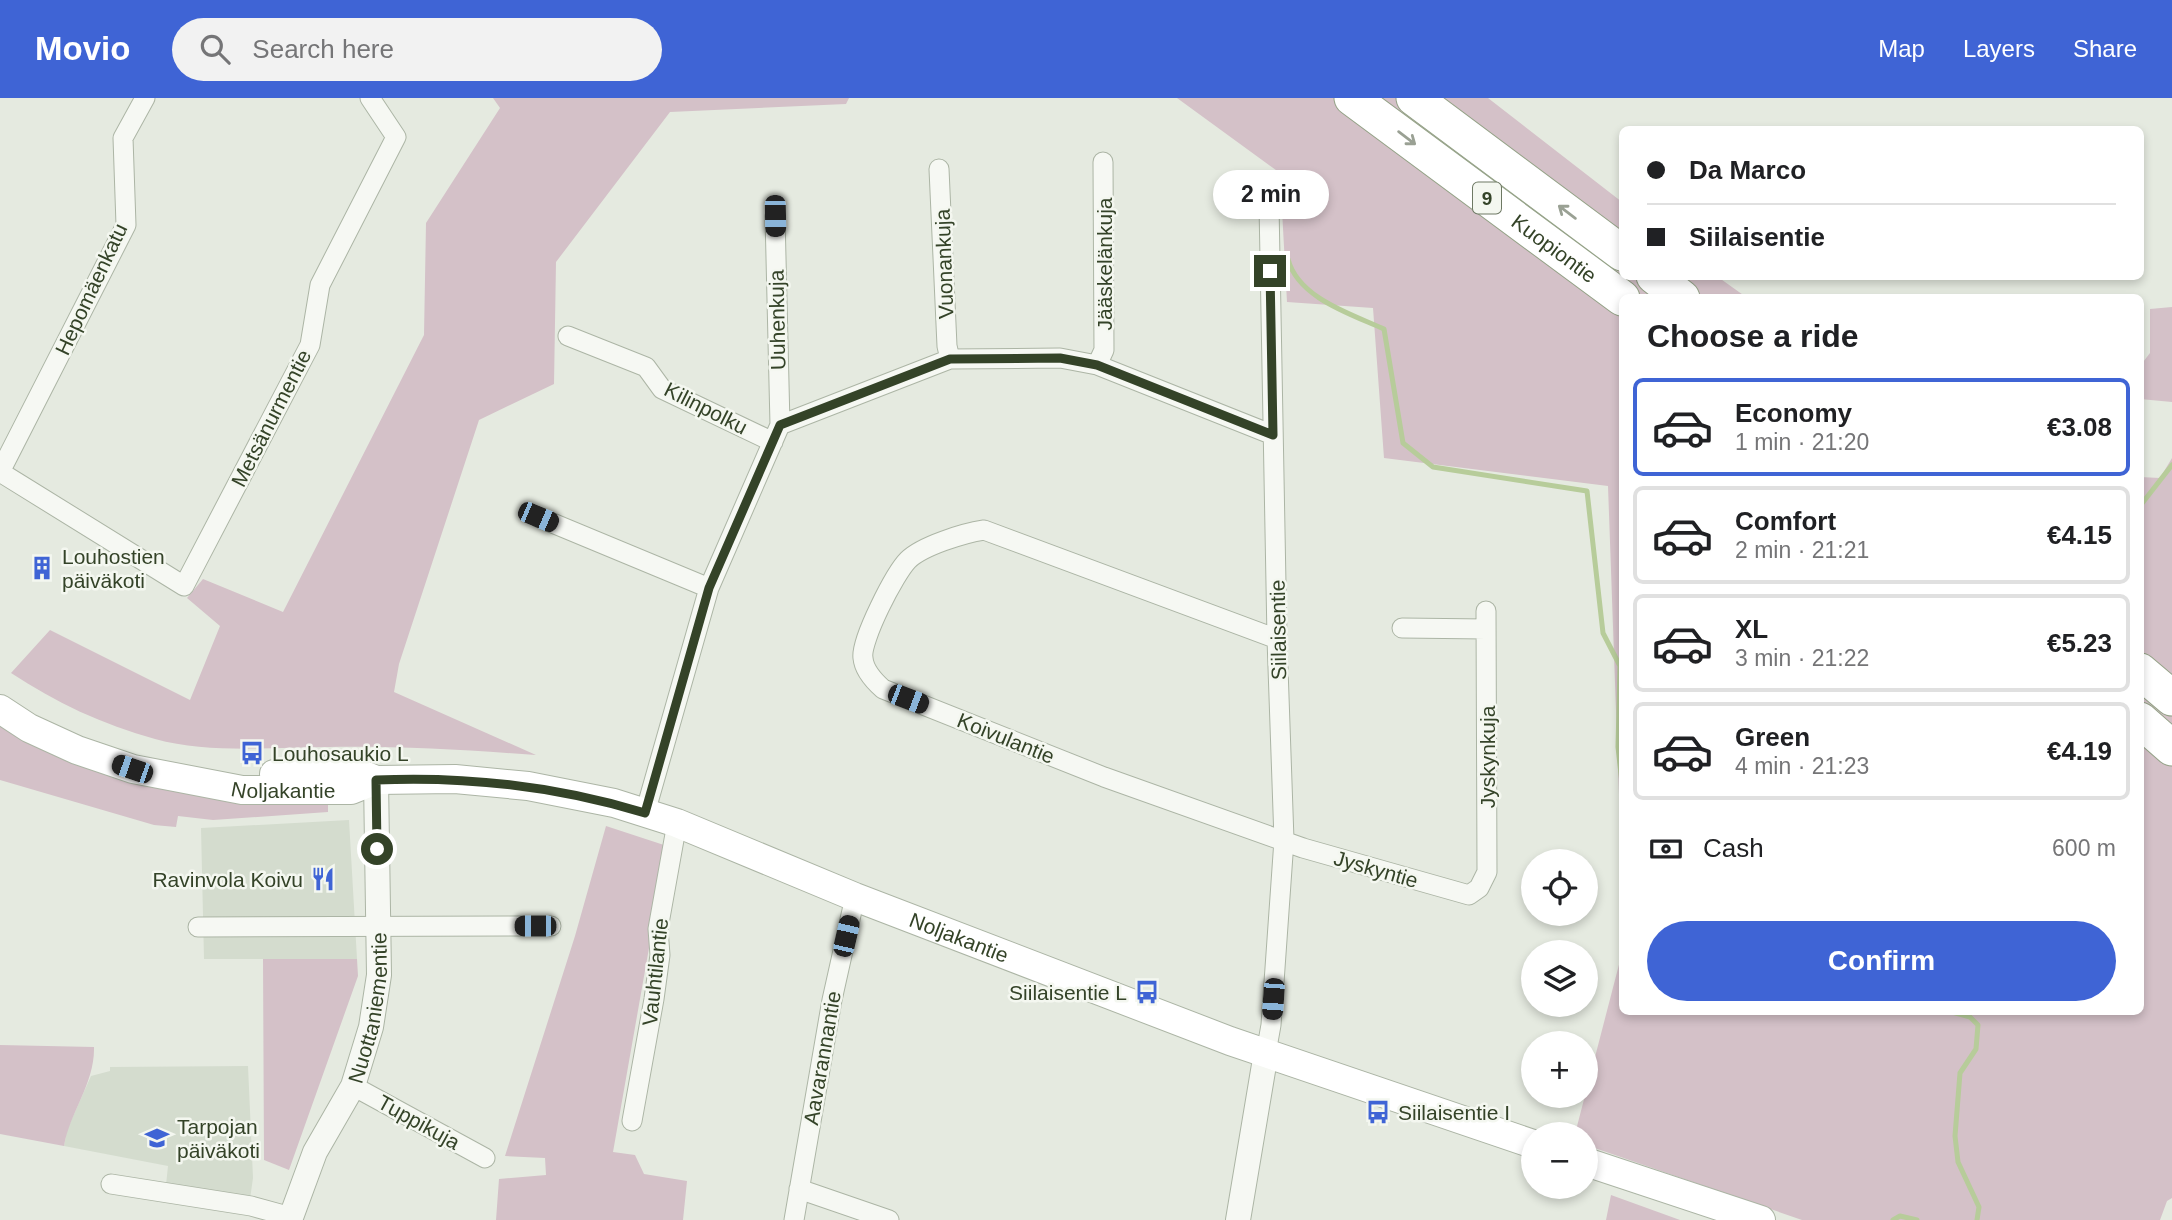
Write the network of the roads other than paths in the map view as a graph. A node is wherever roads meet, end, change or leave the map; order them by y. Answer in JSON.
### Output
{"nodes":[{"id":1,"x":145,"y":98,"type":"edge"},
{"id":2,"x":370,"y":98,"type":"edge"},
{"id":3,"x":1352,"y":98,"type":"edge"},
{"id":4,"x":1414,"y":98,"type":"edge"},
{"id":5,"x":1103,"y":162,"type":"dead end"},
{"id":6,"x":939,"y":169,"type":"dead end"},
{"id":7,"x":1269,"y":205,"type":"dead end"},
{"id":8,"x":775,"y":216,"type":"dead end"},
{"id":9,"x":1619,"y":251,"type":"edge"},
{"id":10,"x":1659,"y":280,"type":"edge"},
{"id":11,"x":1677,"y":294,"type":"edge"},
{"id":12,"x":1619,"y":296,"type":"edge"},
{"id":13,"x":568,"y":336,"type":"dead end"},
{"id":14,"x":950,"y":359,"type":"junction"},
{"id":15,"x":1097,"y":365,"type":"junction"},
{"id":16,"x":777,"y":433,"type":"junction"},
{"id":17,"x":1273,"y":435,"type":"junction"},
{"id":18,"x":0,"y":472,"type":"edge"},
{"id":19,"x":538,"y":517,"type":"dead end"},
{"id":20,"x":709,"y":588,"type":"junction"},
{"id":21,"x":1402,"y":628,"type":"dead end"},
{"id":22,"x":1277,"y":639,"type":"junction"},
{"id":23,"x":2144,"y":674,"type":"edge"},
{"id":24,"x":2172,"y":698,"type":"edge"},
{"id":25,"x":0,"y":709,"type":"edge"},
{"id":26,"x":2144,"y":724,"type":"edge"},
{"id":27,"x":2172,"y":748,"type":"edge"},
{"id":28,"x":376,"y":780,"type":"junction"},
{"id":29,"x":645,"y":813,"type":"junction"},
{"id":30,"x":677,"y":823,"type":"junction"},
{"id":31,"x":1284,"y":840,"type":"junction"},
{"id":32,"x":1469,"y":895,"type":"joint"},
{"id":33,"x":855,"y":897,"type":"junction"},
{"id":34,"x":378,"y":926,"type":"junction"},
{"id":35,"x":551,"y":926,"type":"dead end"},
{"id":36,"x":198,"y":928,"type":"dead end"},
{"id":37,"x":1266,"y":1053,"type":"junction"},
{"id":38,"x":353,"y":1086,"type":"junction"},
{"id":39,"x":632,"y":1121,"type":"dead end"},
{"id":40,"x":1521,"y":1140,"type":"edge"},
{"id":41,"x":485,"y":1158,"type":"dead end"},
{"id":42,"x":1598,"y":1165,"type":"edge"},
{"id":43,"x":111,"y":1184,"type":"dead end"},
{"id":44,"x":799,"y":1189,"type":"junction"},
{"id":45,"x":1750,"y":1218,"type":"edge"},
{"id":46,"x":290,"y":1219,"type":"edge"},
{"id":47,"x":794,"y":1220,"type":"edge"},
{"id":48,"x":889,"y":1220,"type":"edge"},
{"id":49,"x":1238,"y":1220,"type":"edge"}],
"edges":[{"from":1,"to":18,"type":"street","name":"Hepomäenkatu"},
{"from":2,"to":18,"type":"street","name":"Metsänurmentie"},
{"from":3,"to":12,"type":"highway","name":"Kuopiontie","number":"9","one_way":true},
{"from":9,"to":4,"type":"highway","name":"Kuopiontie","number":"9","one_way":true},
{"from":5,"to":15,"type":"street","name":"Jääskelänkuja"},
{"from":6,"to":14,"type":"street","name":"Vuonankuja"},
{"from":7,"to":17,"type":"street","name":"Siilaisentie"},
{"from":8,"to":16,"type":"street","name":"Uuhenkuja"},
{"from":10,"to":11,"type":"highway"},
{"from":13,"to":16,"type":"street","name":"Kilinpolku"},
{"from":14,"to":15,"type":"street"},
{"from":14,"to":16,"type":"street"},
{"from":15,"to":17,"type":"street"},
{"from":16,"to":20,"type":"street"},
{"from":17,"to":22,"type":"street","name":"Siilaisentie"},
{"from":19,"to":20,"type":"street"},
{"from":20,"to":29,"type":"street"},
{"from":21,"to":32,"type":"street","name":"Jyskynkuja"},
{"from":22,"to":31,"type":"street","name":"Siilaisentie"},
{"from":22,"to":31,"type":"street","name":"Koivulantie"},
{"from":23,"to":24,"type":"highway"},
{"from":25,"to":28,"type":"main road","name":"Noljakantie"},
{"from":26,"to":27,"type":"highway"},
{"from":28,"to":29,"type":"main road","name":"Noljakantie"},
{"from":28,"to":34,"type":"street","name":"Nuottaniementie"},
{"from":29,"to":30,"type":"main road","name":"Noljakantie"},
{"from":30,"to":33,"type":"main road","name":"Noljakantie"},
{"from":30,"to":39,"type":"street","name":"Vauhtilantie"},
{"from":31,"to":32,"type":"street","name":"Jyskyntie"},
{"from":31,"to":37,"type":"street","name":"Siilaisentie"},
{"from":33,"to":37,"type":"main road","name":"Noljakantie"},
{"from":33,"to":44,"type":"street","name":"Aavarannantie"},
{"from":34,"to":35,"type":"street"},
{"from":34,"to":36,"type":"street"},
{"from":34,"to":38,"type":"street","name":"Nuottaniementie"},
{"from":37,"to":40,"type":"main road","name":"Noljakantie"},
{"from":37,"to":49,"type":"street"},
{"from":38,"to":41,"type":"street","name":"Tuppikuja"},
{"from":38,"to":46,"type":"street","name":"Nuottaniementie"},
{"from":42,"to":45,"type":"main road"},
{"from":43,"to":46,"type":"street"},
{"from":44,"to":47,"type":"street","name":"Aavarannantie"},
{"from":44,"to":48,"type":"street"}]}
